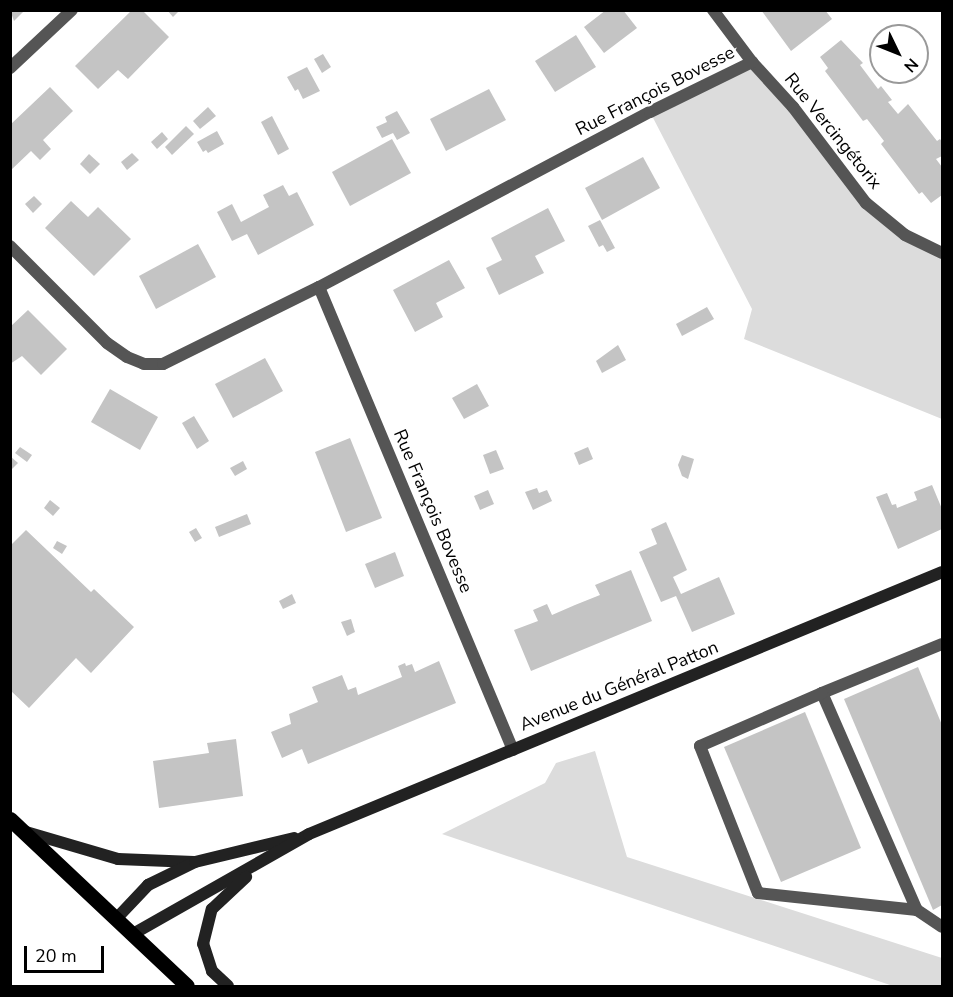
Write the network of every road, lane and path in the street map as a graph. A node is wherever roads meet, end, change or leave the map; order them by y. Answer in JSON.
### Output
{"nodes":[{"id":1,"x":72,"y":10,"type":"edge"},
{"id":2,"x":713,"y":10,"type":"edge"},
{"id":3,"x":753,"y":62,"type":"junction"},
{"id":4,"x":10,"y":68,"type":"edge"},
{"id":5,"x":10,"y":246,"type":"edge"},
{"id":6,"x":942,"y":253,"type":"edge"},
{"id":7,"x":319,"y":287,"type":"junction"},
{"id":8,"x":942,"y":572,"type":"edge"},
{"id":9,"x":942,"y":644,"type":"edge"},
{"id":10,"x":822,"y":693,"type":"junction"},
{"id":11,"x":513,"y":750,"type":"junction"},
{"id":12,"x":10,"y":819,"type":"edge"},
{"id":13,"x":25,"y":832,"type":"junction"},
{"id":14,"x":309,"y":834,"type":"junction"},
{"id":15,"x":195,"y":862,"type":"junction"},
{"id":16,"x":917,"y":910,"type":"junction"},
{"id":17,"x":116,"y":919,"type":"junction"},
{"id":18,"x":942,"y":927,"type":"edge"},
{"id":19,"x":133,"y":934,"type":"junction"},
{"id":20,"x":187,"y":987,"type":"edge"},
{"id":21,"x":228,"y":987,"type":"edge"}],
"edges":[{"from":1,"to":4,"type":"street"},
{"from":2,"to":3,"type":"street","name":"Rue Vercingétorix"},
{"from":3,"to":6,"type":"street","name":"Rue Vercingétorix"},
{"from":3,"to":7,"type":"street","name":"Rue François Bovesse"},
{"from":5,"to":7,"type":"street","name":"Rue François Bovesse"},
{"from":7,"to":11,"type":"street","name":"Rue François Bovesse"},
{"from":8,"to":11,"type":"main road","name":"Avenue du Général Patton"},
{"from":9,"to":10,"type":"street"},
{"from":10,"to":16,"type":"street"},
{"from":10,"to":16,"type":"street"},
{"from":11,"to":14,"type":"main road","name":"Avenue du Général Patton"},
{"from":12,"to":13,"type":"main road"},
{"from":13,"to":15,"type":"main road"},
{"from":13,"to":17,"type":"main road"},
{"from":14,"to":15,"type":"main road"},
{"from":14,"to":19,"type":"main road"},
{"from":14,"to":21,"type":"main road"},
{"from":15,"to":17,"type":"main road"},
{"from":16,"to":18,"type":"street"},
{"from":17,"to":19,"type":"main road"},
{"from":19,"to":20,"type":"main road"}]}
